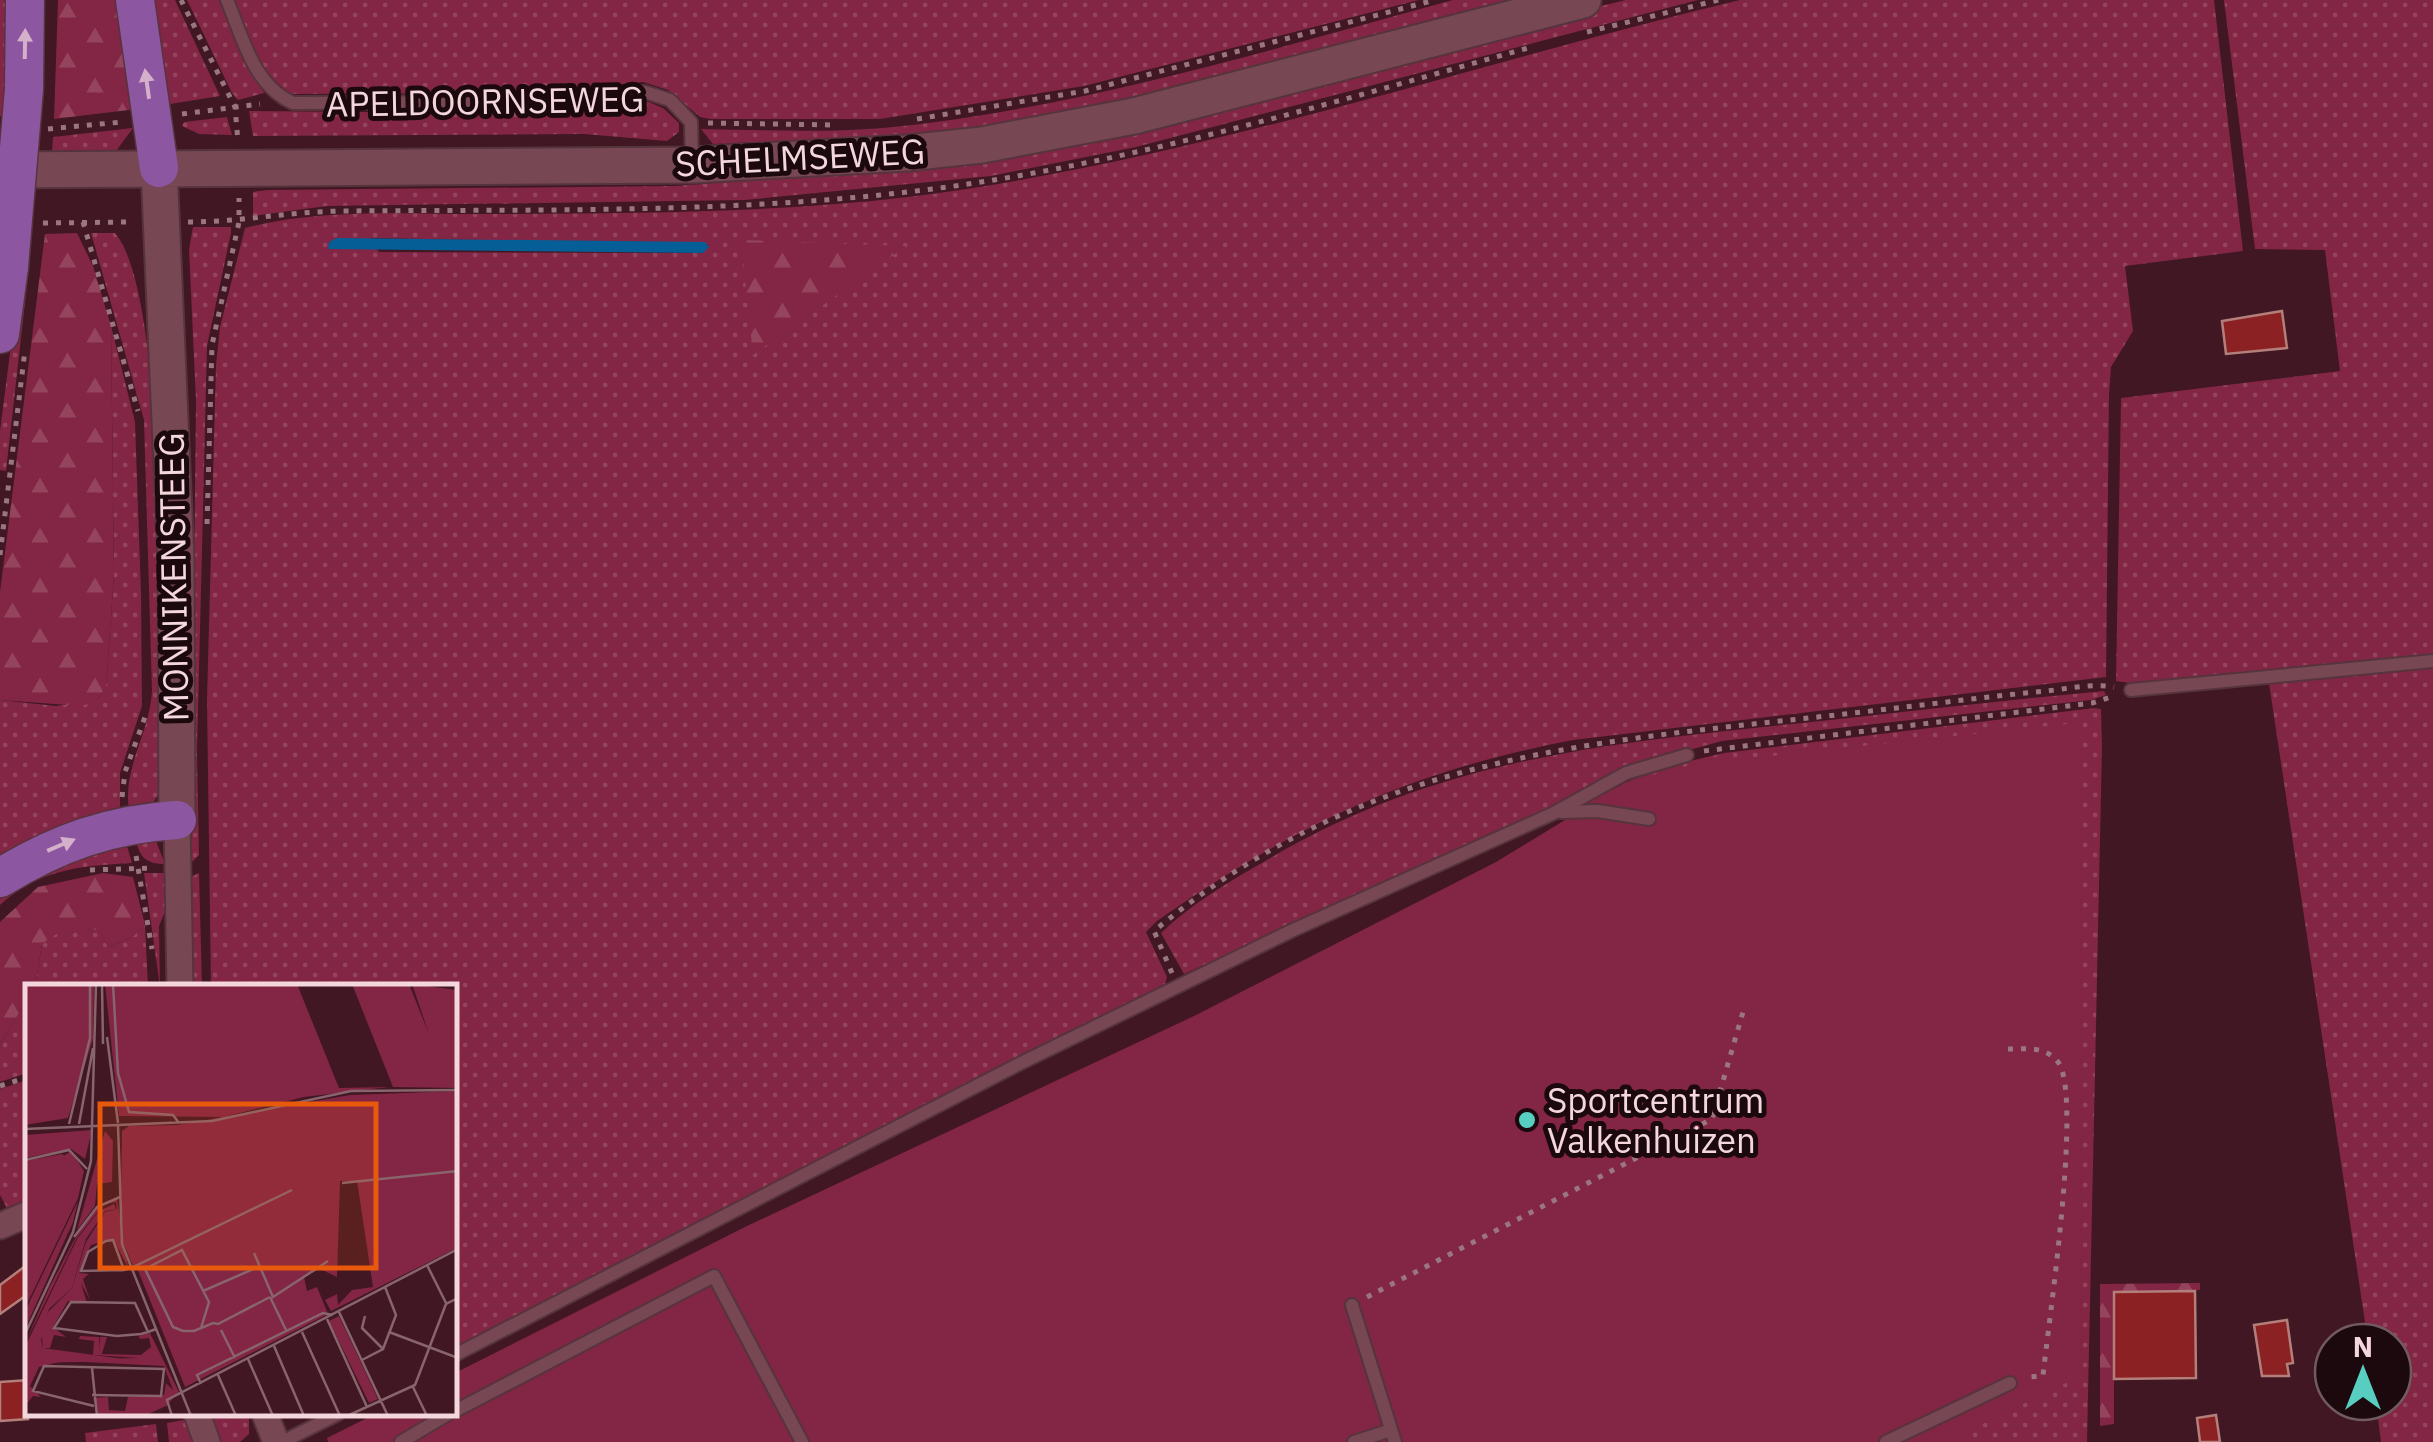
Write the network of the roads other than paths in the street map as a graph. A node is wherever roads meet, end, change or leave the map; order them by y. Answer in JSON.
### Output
{"nodes":[{"id":1,"x":25,"y":0,"type":"edge"},
{"id":2,"x":136,"y":0,"type":"edge"},
{"id":3,"x":228,"y":0,"type":"edge"},
{"id":4,"x":1583,"y":0,"type":"edge"},
{"id":5,"x":692,"y":165,"type":"junction"},
{"id":6,"x":159,"y":168,"type":"junction"},
{"id":7,"x":0,"y":170,"type":"edge"},
{"id":8,"x":13,"y":338,"type":"edge"},
{"id":9,"x":2433,"y":661,"type":"edge"},
{"id":10,"x":2131,"y":690,"type":"road end"},
{"id":11,"x":1686,"y":755,"type":"road end"},
{"id":12,"x":1554,"y":813,"type":"junction"},
{"id":13,"x":1649,"y":819,"type":"dead end"},
{"id":14,"x":177,"y":820,"type":"junction"},
{"id":15,"x":0,"y":878,"type":"edge"},
{"id":16,"x":180,"y":984,"type":"edge"},
{"id":17,"x":25,"y":1215,"type":"edge"},
{"id":18,"x":0,"y":1226,"type":"edge"},
{"id":19,"x":1352,"y":1305,"type":"road end"},
{"id":20,"x":458,"y":1353,"type":"edge"},
{"id":21,"x":2010,"y":1383,"type":"road end"},
{"id":22,"x":458,"y":1409,"type":"edge"},
{"id":23,"x":198,"y":1417,"type":"edge"},
{"id":24,"x":266,"y":1417,"type":"edge"},
{"id":25,"x":332,"y":1417,"type":"edge"},
{"id":26,"x":443,"y":1417,"type":"edge"},
{"id":27,"x":1393,"y":1436,"type":"edge"},
{"id":28,"x":208,"y":1442,"type":"edge"},
{"id":29,"x":279,"y":1442,"type":"edge"},
{"id":30,"x":401,"y":1442,"type":"edge"},
{"id":31,"x":802,"y":1442,"type":"edge"},
{"id":32,"x":1354,"y":1442,"type":"edge"},
{"id":33,"x":1886,"y":1442,"type":"edge"}],
"edges":[{"from":8,"to":1,"type":"main road","one_way":true,"bridge":true},
{"from":6,"to":2,"type":"main road","one_way":true},
{"from":3,"to":5,"type":"lane","name":"APELDOORNSEWEG"},
{"from":4,"to":5,"type":"main road","name":"SCHELMSEWEG"},
{"from":5,"to":6,"type":"main road","name":"SCHELMSEWEG"},
{"from":6,"to":7,"type":"main road","name":"SCHELMSEWEG"},
{"from":6,"to":14,"type":"main road","name":"MONNIKENSTEEG"},
{"from":9,"to":10,"type":"lane"},
{"from":11,"to":12,"type":"lane"},
{"from":12,"to":13,"type":"lane"},
{"from":12,"to":20,"type":"lane"},
{"from":15,"to":14,"type":"main road","one_way":true},
{"from":14,"to":16,"type":"street","name":"MONNIKENSTEEG"},
{"from":17,"to":18,"type":"street"},
{"from":19,"to":27,"type":"lane"},
{"from":21,"to":33,"type":"lane"},
{"from":22,"to":31,"type":"lane"},
{"from":23,"to":28,"type":"street"},
{"from":24,"to":29,"type":"street"},
{"from":25,"to":29,"type":"lane"},
{"from":26,"to":30,"type":"lane"},
{"from":27,"to":32,"type":"lane"}]}
